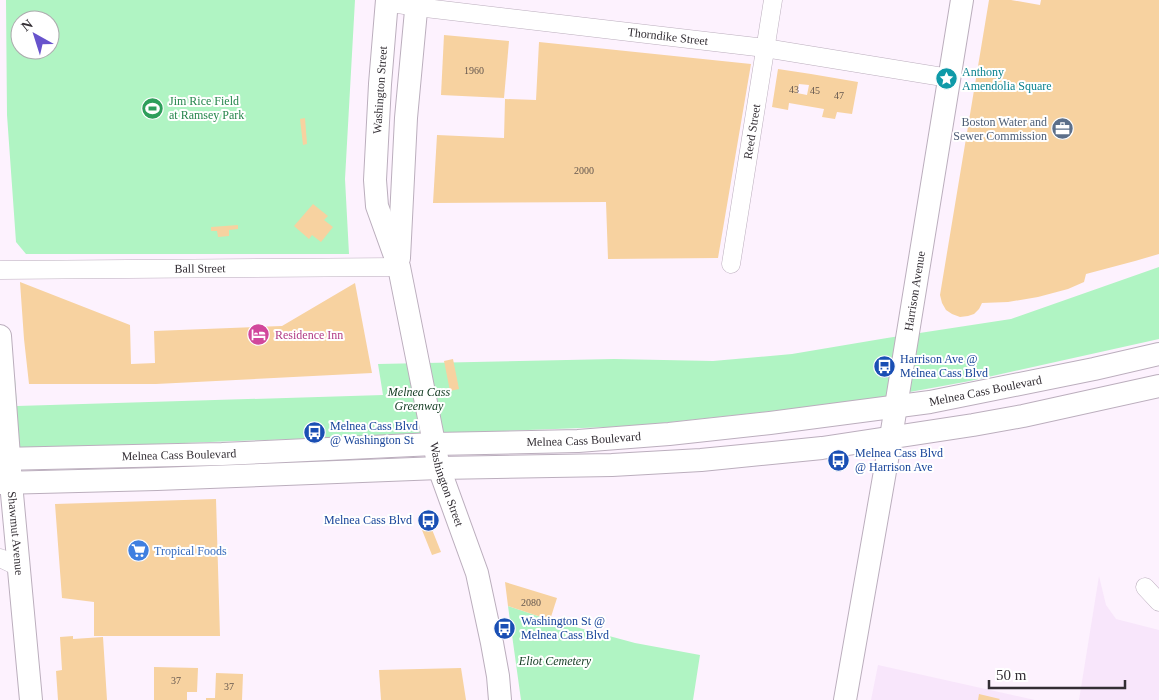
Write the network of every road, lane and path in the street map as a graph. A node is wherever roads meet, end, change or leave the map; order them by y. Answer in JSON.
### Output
{"nodes":[{"id":1,"x":773,"y":0,"type":"edge"},
{"id":2,"x":962,"y":0,"type":"edge"},
{"id":3,"x":386,"y":1,"type":"edge"},
{"id":4,"x":417,"y":4,"type":"edge"},
{"id":5,"x":765,"y":48,"type":"junction"},
{"id":6,"x":949,"y":78,"type":"junction"},
{"id":7,"x":731,"y":264,"type":"dead end"},
{"id":8,"x":399,"y":267,"type":"junction"},
{"id":9,"x":0,"y":270,"type":"edge"},
{"id":10,"x":0,"y":336,"type":"edge"},
{"id":11,"x":1159,"y":354,"type":"edge"},
{"id":12,"x":1,"y":366,"type":"edge"},
{"id":13,"x":1159,"y":386,"type":"edge"},
{"id":14,"x":896,"y":406,"type":"junction"},
{"id":15,"x":891,"y":437,"type":"junction"},
{"id":16,"x":434,"y":444,"type":"junction"},
{"id":17,"x":5,"y":459,"type":"edge"},
{"id":18,"x":439,"y":468,"type":"junction"},
{"id":19,"x":6,"y":483,"type":"edge"},
{"id":20,"x":9,"y":562,"type":"edge"},
{"id":21,"x":1145,"y":587,"type":"dead end"},
{"id":22,"x":1159,"y":602,"type":"edge"},
{"id":23,"x":31,"y":700,"type":"edge"},
{"id":24,"x":500,"y":700,"type":"edge"},
{"id":25,"x":845,"y":700,"type":"edge"}],
"edges":[{"from":1,"to":5,"type":"street","name":"Reed Street"},
{"from":2,"to":6,"type":"main road","name":"Harrison Avenue"},
{"from":3,"to":4,"type":"street","name":"Thorndike Street"},
{"from":3,"to":8,"type":"main road","name":"Washington Street"},
{"from":4,"to":5,"type":"street","name":"Thorndike Street"},
{"from":4,"to":8,"type":"main road","name":"Washington Street"},
{"from":5,"to":6,"type":"street","name":"Thorndike Street"},
{"from":5,"to":7,"type":"street","name":"Reed Street"},
{"from":6,"to":14,"type":"main road","name":"Harrison Avenue"},
{"from":8,"to":9,"type":"street","name":"Ball Street"},
{"from":8,"to":16,"type":"main road","name":"Washington Street"},
{"from":10,"to":12,"type":"main road","name":"Shawmut Avenue"},
{"from":11,"to":14,"type":"main road","name":"Melnea Cass Boulevard"},
{"from":12,"to":17,"type":"main road","name":"Shawmut Avenue"},
{"from":13,"to":15,"type":"main road","name":"Melnea Cass Boulevard"},
{"from":14,"to":15,"type":"main road","name":"Harrison Avenue"},
{"from":14,"to":16,"type":"main road","name":"Melnea Cass Boulevard"},
{"from":15,"to":18,"type":"main road","name":"Melnea Cass Boulevard"},
{"from":15,"to":25,"type":"main road","name":"Harrison Avenue"},
{"from":16,"to":17,"type":"main road","name":"Melnea Cass Boulevard"},
{"from":16,"to":18,"type":"main road","name":"Washington Street"},
{"from":17,"to":19,"type":"main road","name":"Shawmut Avenue"},
{"from":18,"to":19,"type":"main road","name":"Melnea Cass Boulevard"},
{"from":18,"to":24,"type":"main road","name":"Washington Street"},
{"from":19,"to":20,"type":"main road","name":"Shawmut Avenue"},
{"from":20,"to":23,"type":"main road","name":"Shawmut Avenue"},
{"from":21,"to":22,"type":"street"}]}
